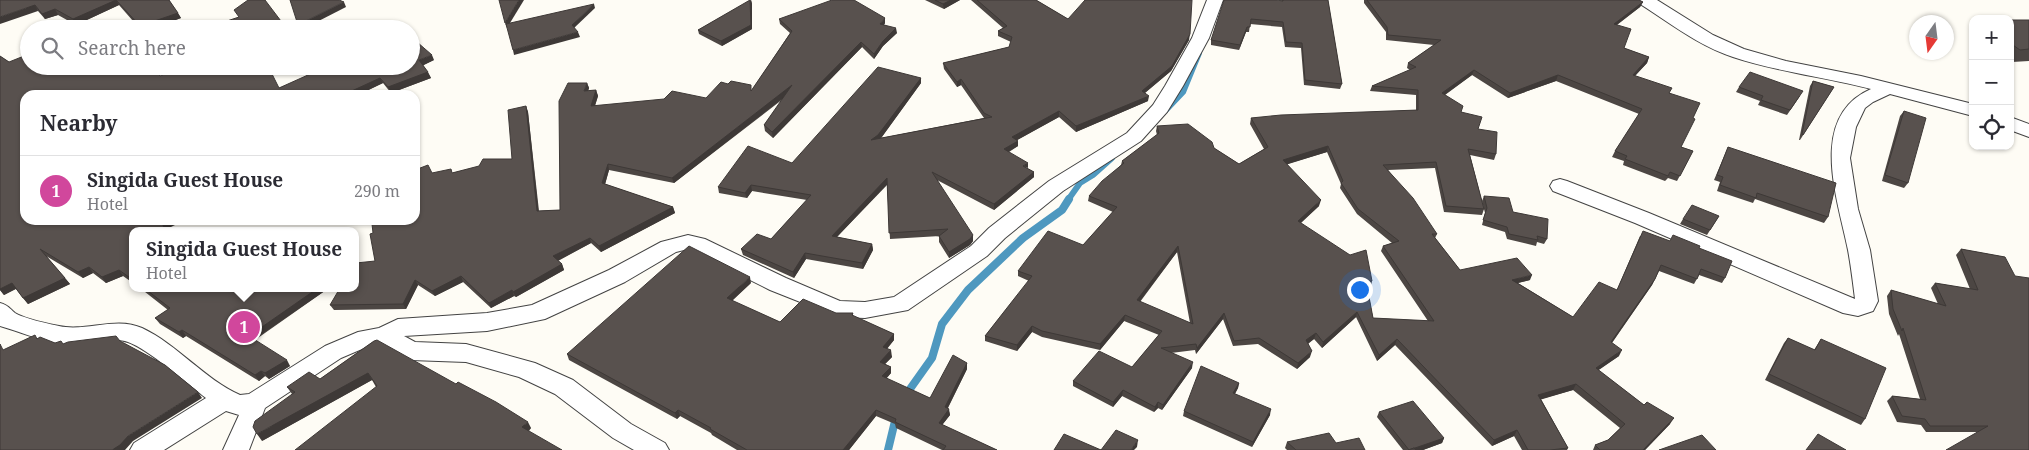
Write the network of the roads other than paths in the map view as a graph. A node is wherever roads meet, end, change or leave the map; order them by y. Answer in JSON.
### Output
{"nodes":[{"id":1,"x":1215,"y":0,"type":"edge"},
{"id":2,"x":1646,"y":0,"type":"edge"},
{"id":3,"x":1889,"y":88,"type":"junction"},
{"id":4,"x":1969,"y":109,"type":"edge"},
{"id":5,"x":2014,"y":125,"type":"edge"},
{"id":6,"x":2029,"y":132,"type":"edge"},
{"id":7,"x":1560,"y":186,"type":"dead end"},
{"id":8,"x":0,"y":311,"type":"edge"},
{"id":9,"x":384,"y":336,"type":"junction"},
{"id":10,"x":226,"y":399,"type":"junction"},
{"id":11,"x":254,"y":403,"type":"junction"},
{"id":12,"x":144,"y":450,"type":"edge"},
{"id":13,"x":236,"y":450,"type":"edge"},
{"id":14,"x":656,"y":450,"type":"edge"}],
"edges":[{"from":1,"to":9,"type":"street"},
{"from":2,"to":3,"type":"street"},
{"from":3,"to":4,"type":"street"},
{"from":3,"to":7,"type":"street"},
{"from":5,"to":6,"type":"street"},
{"from":8,"to":10,"type":"street"},
{"from":9,"to":11,"type":"street"},
{"from":9,"to":14,"type":"street"},
{"from":10,"to":11,"type":"street"},
{"from":10,"to":12,"type":"street"},
{"from":11,"to":13,"type":"street"}]}
